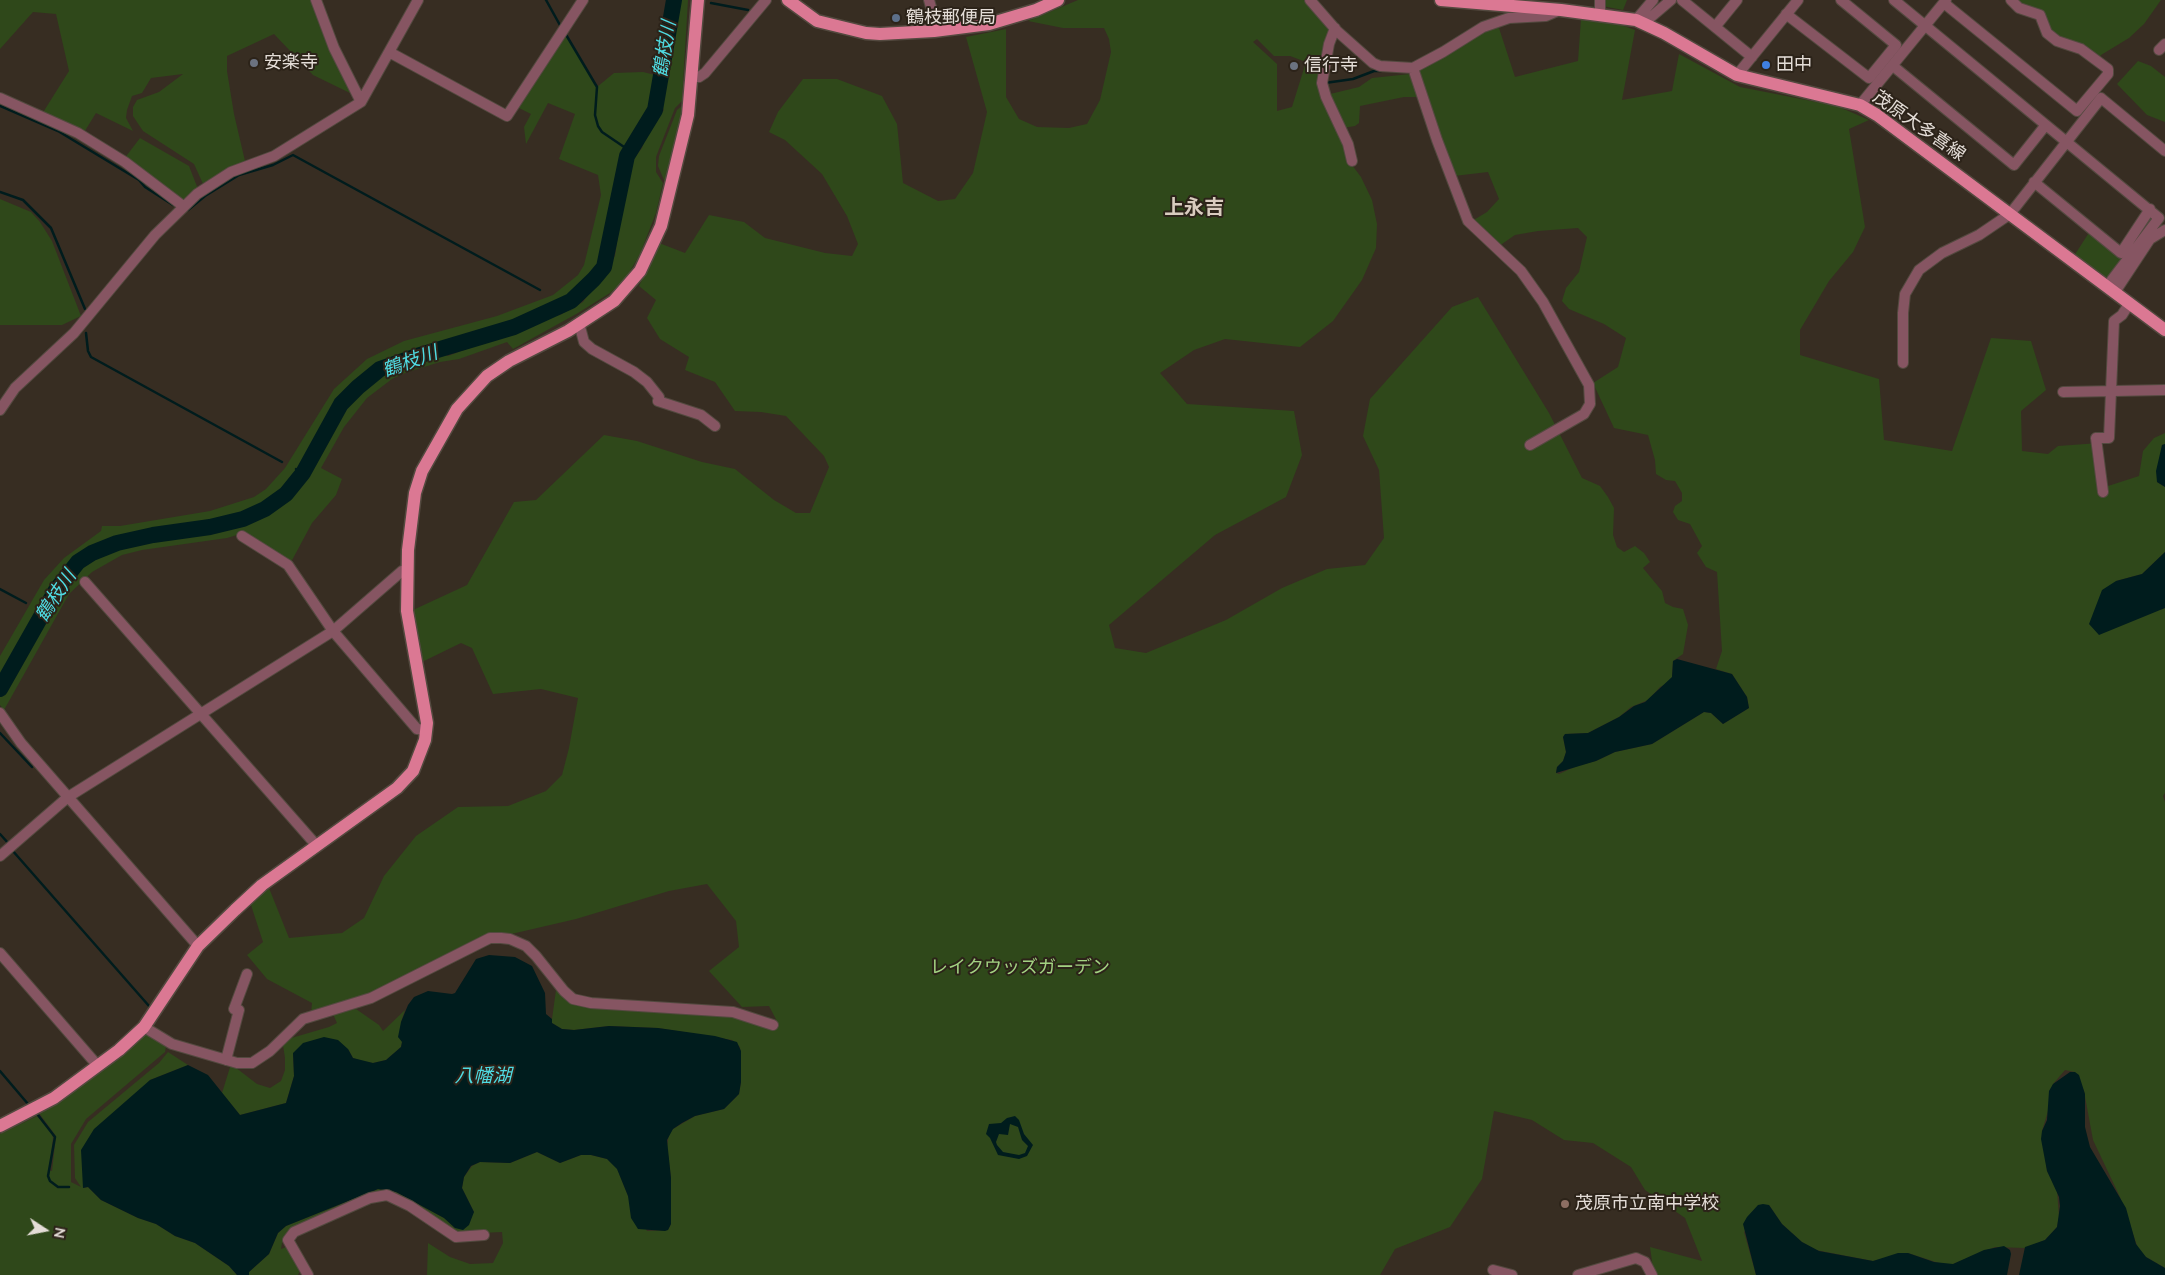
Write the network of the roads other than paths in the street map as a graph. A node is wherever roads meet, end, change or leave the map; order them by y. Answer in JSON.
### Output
{"nodes":[{"id":1,"x":316,"y":0,"type":"edge"},
{"id":2,"x":418,"y":0,"type":"edge"},
{"id":3,"x":583,"y":0,"type":"edge"},
{"id":4,"x":698,"y":0,"type":"edge"},
{"id":5,"x":766,"y":0,"type":"edge"},
{"id":6,"x":788,"y":0,"type":"edge"},
{"id":7,"x":929,"y":0,"type":"edge"},
{"id":8,"x":1058,"y":0,"type":"edge"},
{"id":9,"x":1310,"y":0,"type":"edge"},
{"id":10,"x":1441,"y":0,"type":"edge"},
{"id":11,"x":1600,"y":0,"type":"edge"},
{"id":12,"x":1653,"y":0,"type":"edge"},
{"id":13,"x":1671,"y":0,"type":"edge"},
{"id":14,"x":1682,"y":0,"type":"edge"},
{"id":15,"x":1737,"y":0,"type":"edge"},
{"id":16,"x":1798,"y":0,"type":"edge"},
{"id":17,"x":1841,"y":0,"type":"edge"},
{"id":18,"x":1894,"y":0,"type":"edge"},
{"id":19,"x":2011,"y":0,"type":"edge"},
{"id":20,"x":1945,"y":1,"type":"edge"},
{"id":21,"x":1501,"y":2,"type":"edge"},
{"id":22,"x":1561,"y":10,"type":"junction"},
{"id":23,"x":1600,"y":14,"type":"junction"},
{"id":24,"x":1786,"y":14,"type":"junction"},
{"id":25,"x":1640,"y":21,"type":"junction"},
{"id":26,"x":1926,"y":26,"type":"junction"},
{"id":27,"x":1715,"y":27,"type":"junction"},
{"id":28,"x":1335,"y":28,"type":"junction"},
{"id":29,"x":934,"y":31,"type":"junction"},
{"id":30,"x":389,"y":52,"type":"junction"},
{"id":31,"x":1752,"y":57,"type":"junction"},
{"id":32,"x":1893,"y":66,"type":"junction"},
{"id":33,"x":1413,"y":68,"type":"junction"},
{"id":34,"x":1737,"y":75,"type":"junction"},
{"id":35,"x":692,"y":77,"type":"junction"},
{"id":36,"x":0,"y":98,"type":"edge"},
{"id":37,"x":361,"y":102,"type":"junction"},
{"id":38,"x":1860,"y":105,"type":"junction"},
{"id":39,"x":2045,"y":126,"type":"junction"},
{"id":40,"x":2067,"y":144,"type":"junction"},
{"id":41,"x":2165,"y":151,"type":"edge"},
{"id":42,"x":1352,"y":161,"type":"dead end"},
{"id":43,"x":2034,"y":182,"type":"junction"},
{"id":44,"x":183,"y":206,"type":"junction"},
{"id":45,"x":2150,"y":209,"type":"junction"},
{"id":46,"x":2010,"y":214,"type":"junction"},
{"id":47,"x":2165,"y":230,"type":"edge"},
{"id":48,"x":2111,"y":289,"type":"junction"},
{"id":49,"x":2130,"y":304,"type":"junction"},
{"id":50,"x":579,"y":323,"type":"junction"},
{"id":51,"x":2165,"y":330,"type":"edge"},
{"id":52,"x":1903,"y":363,"type":"dead end"},
{"id":53,"x":2165,"y":390,"type":"edge"},
{"id":54,"x":2063,"y":392,"type":"dead end"},
{"id":55,"x":2111,"y":392,"type":"junction"},
{"id":56,"x":0,"y":410,"type":"edge"},
{"id":57,"x":715,"y":426,"type":"dead end"},
{"id":58,"x":1530,"y":445,"type":"dead end"},
{"id":59,"x":2103,"y":492,"type":"dead end"},
{"id":60,"x":242,"y":536,"type":"dead end"},
{"id":61,"x":408,"y":571,"type":"junction"},
{"id":62,"x":85,"y":582,"type":"dead end"},
{"id":63,"x":332,"y":631,"type":"junction"},
{"id":64,"x":1,"y":714,"type":"edge"},
{"id":65,"x":200,"y":714,"type":"junction"},
{"id":66,"x":426,"y":730,"type":"junction"},
{"id":67,"x":68,"y":797,"type":"junction"},
{"id":68,"x":317,"y":846,"type":"junction"},
{"id":69,"x":0,"y":856,"type":"edge"},
{"id":70,"x":198,"y":946,"type":"junction"},
{"id":71,"x":0,"y":954,"type":"edge"},
{"id":72,"x":247,"y":974,"type":"dead end"},
{"id":73,"x":773,"y":1024,"type":"dead end"},
{"id":74,"x":144,"y":1027,"type":"junction"},
{"id":75,"x":226,"y":1060,"type":"junction"},
{"id":76,"x":98,"y":1066,"type":"junction"},
{"id":77,"x":0,"y":1126,"type":"edge"},
{"id":78,"x":484,"y":1235,"type":"dead end"},
{"id":79,"x":1494,"y":1270,"type":"dead end"},
{"id":80,"x":308,"y":1275,"type":"edge"},
{"id":81,"x":1512,"y":1275,"type":"edge"},
{"id":82,"x":1578,"y":1275,"type":"edge"},
{"id":83,"x":1652,"y":1275,"type":"edge"}],
"edges":[{"from":1,"to":37,"type":"street"},
{"from":2,"to":30,"type":"street"},
{"from":3,"to":30,"type":"street"},
{"from":4,"to":35,"type":"main road"},
{"from":5,"to":35,"type":"street"},
{"from":6,"to":29,"type":"main road"},
{"from":7,"to":29,"type":"street"},
{"from":8,"to":29,"type":"main road"},
{"from":9,"to":28,"type":"street"},
{"from":10,"to":21,"type":"main road","name":"茂原大多喜線"},
{"from":11,"to":23,"type":"street"},
{"from":12,"to":25,"type":"street"},
{"from":13,"to":25,"type":"street"},
{"from":14,"to":27,"type":"street"},
{"from":15,"to":27,"type":"street"},
{"from":16,"to":24,"type":"street"},
{"from":17,"to":24,"type":"street"},
{"from":18,"to":26,"type":"street"},
{"from":19,"to":20,"type":"street"},
{"from":20,"to":26,"type":"street"},
{"from":21,"to":22,"type":"main road","name":"茂原大多喜線"},
{"from":22,"to":23,"type":"main road","name":"茂原大多喜線"},
{"from":22,"to":33,"type":"street"},
{"from":23,"to":25,"type":"main road","name":"茂原大多喜線"},
{"from":24,"to":31,"type":"street"},
{"from":25,"to":34,"type":"main road","name":"茂原大多喜線"},
{"from":26,"to":32,"type":"street"},
{"from":26,"to":39,"type":"street"},
{"from":27,"to":31,"type":"street"},
{"from":28,"to":33,"type":"street"},
{"from":28,"to":42,"type":"street"},
{"from":30,"to":37,"type":"street"},
{"from":31,"to":34,"type":"street"},
{"from":32,"to":38,"type":"street"},
{"from":32,"to":39,"type":"street"},
{"from":33,"to":58,"type":"street"},
{"from":34,"to":38,"type":"main road","name":"茂原大多喜線"},
{"from":35,"to":50,"type":"main road"},
{"from":36,"to":44,"type":"street"},
{"from":37,"to":44,"type":"street"},
{"from":38,"to":46,"type":"main road","name":"茂原大多喜線"},
{"from":39,"to":40,"type":"street"},
{"from":40,"to":41,"type":"street"},
{"from":40,"to":43,"type":"street"},
{"from":40,"to":45,"type":"street"},
{"from":43,"to":45,"type":"street"},
{"from":43,"to":46,"type":"street"},
{"from":44,"to":56,"type":"street"},
{"from":45,"to":48,"type":"street"},
{"from":46,"to":48,"type":"main road","name":"茂原大多喜線"},
{"from":46,"to":52,"type":"street"},
{"from":47,"to":48,"type":"street"},
{"from":48,"to":49,"type":"main road","name":"茂原大多喜線"},
{"from":49,"to":51,"type":"main road","name":"茂原大多喜線"},
{"from":49,"to":55,"type":"street"},
{"from":50,"to":57,"type":"street"},
{"from":50,"to":61,"type":"main road"},
{"from":53,"to":55,"type":"street"},
{"from":54,"to":55,"type":"street"},
{"from":55,"to":59,"type":"street"},
{"from":60,"to":63,"type":"street"},
{"from":61,"to":63,"type":"street"},
{"from":61,"to":66,"type":"main road"},
{"from":62,"to":65,"type":"street"},
{"from":63,"to":65,"type":"street"},
{"from":63,"to":66,"type":"street"},
{"from":64,"to":67,"type":"street"},
{"from":65,"to":67,"type":"street"},
{"from":65,"to":68,"type":"street"},
{"from":66,"to":68,"type":"main road"},
{"from":67,"to":69,"type":"street"},
{"from":67,"to":70,"type":"street"},
{"from":68,"to":70,"type":"main road"},
{"from":70,"to":74,"type":"main road"},
{"from":71,"to":76,"type":"street"},
{"from":72,"to":75,"type":"street"},
{"from":73,"to":75,"type":"street"},
{"from":74,"to":75,"type":"street"},
{"from":74,"to":76,"type":"main road"},
{"from":76,"to":77,"type":"main road"},
{"from":78,"to":80,"type":"street"},
{"from":79,"to":81,"type":"street"},
{"from":82,"to":83,"type":"street"}]}
